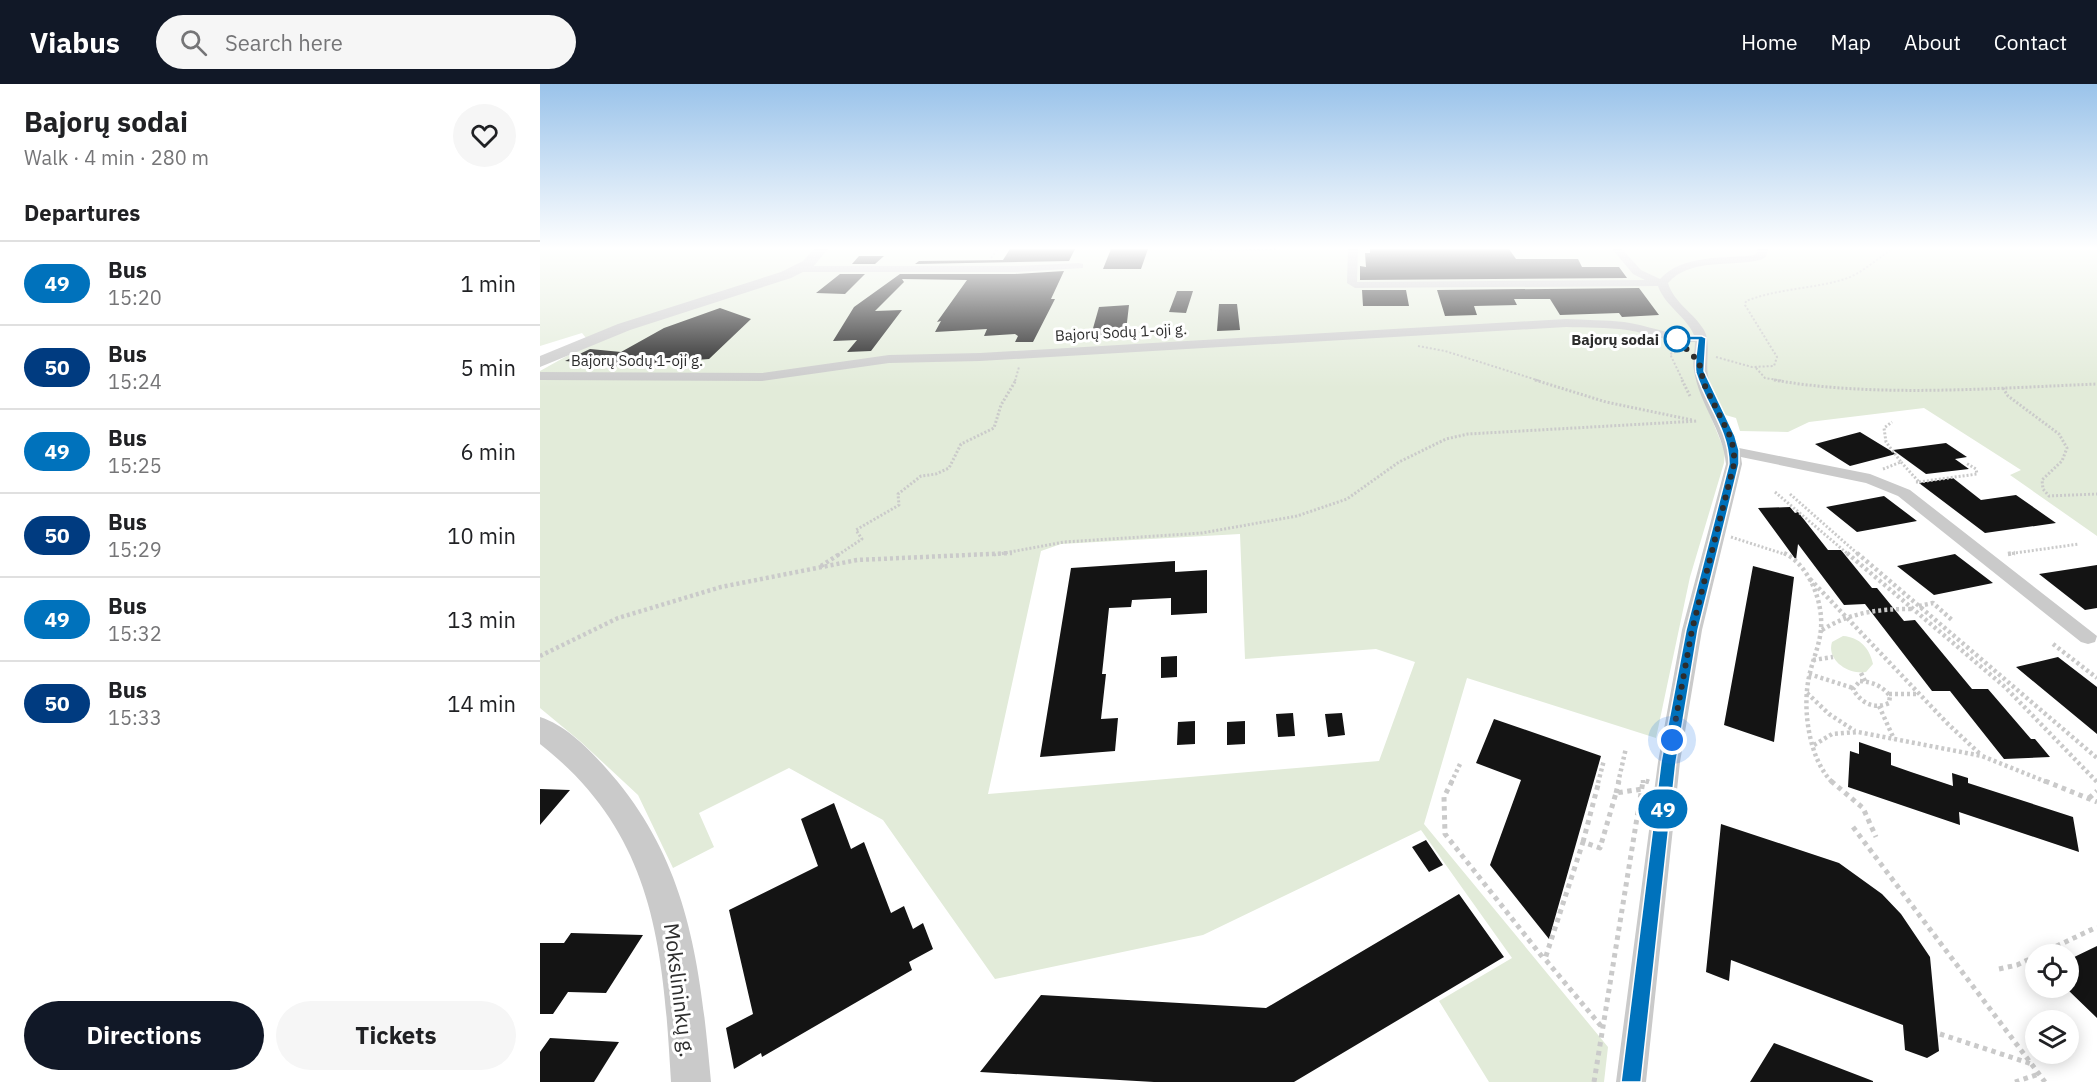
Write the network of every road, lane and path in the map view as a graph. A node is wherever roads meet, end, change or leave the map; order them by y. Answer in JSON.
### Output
{"nodes":[{"id":1,"x":725,"y":296,"type":"edge"},
{"id":2,"x":1668,"y":296,"type":"edge"},
{"id":3,"x":1759,"y":296,"type":"edge"},
{"id":4,"x":1413,"y":345,"type":"dead end"},
{"id":5,"x":1701,"y":346,"type":"junction"},
{"id":6,"x":1020,"y":354,"type":"junction"},
{"id":7,"x":540,"y":362,"type":"edge"},
{"id":8,"x":1756,"y":368,"type":"junction"},
{"id":9,"x":540,"y":376,"type":"edge"},
{"id":10,"x":2097,"y":384,"type":"edge"},
{"id":11,"x":2003,"y":388,"type":"junction"},
{"id":12,"x":1698,"y":421,"type":"junction"},
{"id":13,"x":1892,"y":422,"type":"dead end"},
{"id":14,"x":1724,"y":425,"type":"junction"},
{"id":15,"x":1734,"y":450,"type":"junction"},
{"id":16,"x":1966,"y":463,"type":"dead end"},
{"id":17,"x":1874,"y":481,"type":"junction"},
{"id":18,"x":1919,"y":482,"type":"dead end"},
{"id":19,"x":1775,"y":492,"type":"dead end"},
{"id":20,"x":1790,"y":494,"type":"dead end"},
{"id":21,"x":2097,"y":494,"type":"edge"},
{"id":22,"x":1716,"y":533,"type":"junction"},
{"id":23,"x":2079,"y":544,"type":"dead end"},
{"id":24,"x":1986,"y":557,"type":"junction"},
{"id":25,"x":820,"y":567,"type":"junction"},
{"id":26,"x":1809,"y":578,"type":"junction"},
{"id":27,"x":1919,"y":606,"type":"junction"},
{"id":28,"x":1912,"y":609,"type":"junction"},
{"id":29,"x":1845,"y":616,"type":"junction"},
{"id":30,"x":1952,"y":620,"type":"dead end"},
{"id":31,"x":1822,"y":630,"type":"junction"},
{"id":32,"x":2088,"y":637,"type":"dead end"},
{"id":33,"x":2052,"y":644,"type":"dead end"},
{"id":34,"x":1877,"y":650,"type":"junction"},
{"id":35,"x":1869,"y":651,"type":"dead end"},
{"id":36,"x":540,"y":656,"type":"edge"},
{"id":37,"x":1833,"y":657,"type":"dead end"},
{"id":38,"x":1813,"y":660,"type":"junction"},
{"id":39,"x":1861,"y":673,"type":"dead end"},
{"id":40,"x":1809,"y":674,"type":"junction"},
{"id":41,"x":2097,"y":678,"type":"edge"},
{"id":42,"x":1865,"y":681,"type":"junction"},
{"id":43,"x":1853,"y":688,"type":"junction"},
{"id":44,"x":1807,"y":692,"type":"junction"},
{"id":45,"x":1889,"y":694,"type":"junction"},
{"id":46,"x":1919,"y":694,"type":"junction"},
{"id":47,"x":1879,"y":706,"type":"junction"},
{"id":48,"x":540,"y":728,"type":"edge"},
{"id":49,"x":1858,"y":732,"type":"junction"},
{"id":50,"x":1895,"y":739,"type":"junction"},
{"id":51,"x":1814,"y":745,"type":"junction"},
{"id":52,"x":1626,"y":748,"type":"dead end"},
{"id":53,"x":1982,"y":756,"type":"junction"},
{"id":54,"x":2097,"y":758,"type":"edge"},
{"id":55,"x":1604,"y":760,"type":"dead end"},
{"id":56,"x":1460,"y":764,"type":"dead end"},
{"id":57,"x":2097,"y":782,"type":"edge"},
{"id":58,"x":1665,"y":788,"type":"junction"},
{"id":59,"x":1642,"y":789,"type":"junction"},
{"id":60,"x":2097,"y":791,"type":"edge"},
{"id":61,"x":1616,"y":793,"type":"junction"},
{"id":62,"x":2088,"y":798,"type":"junction"},
{"id":63,"x":2097,"y":802,"type":"edge"},
{"id":64,"x":1852,"y":827,"type":"dead end"},
{"id":65,"x":1876,"y":837,"type":"dead end"},
{"id":66,"x":1583,"y":842,"type":"junction"},
{"id":67,"x":2097,"y":927,"type":"edge"},
{"id":68,"x":2061,"y":944,"type":"edge"},
{"id":69,"x":1545,"y":959,"type":"junction"},
{"id":70,"x":2025,"y":961,"type":"edge"},
{"id":71,"x":1999,"y":969,"type":"dead end"},
{"id":72,"x":1601,"y":1027,"type":"junction"},
{"id":73,"x":1940,"y":1034,"type":"dead end"},
{"id":74,"x":2025,"y":1055,"type":"edge"},
{"id":75,"x":2025,"y":1062,"type":"edge"},
{"id":76,"x":2032,"y":1064,"type":"edge"},
{"id":77,"x":2039,"y":1074,"type":"junction"},
{"id":78,"x":691,"y":1082,"type":"edge"},
{"id":79,"x":1594,"y":1082,"type":"edge"},
{"id":80,"x":1631,"y":1082,"type":"edge"},
{"id":81,"x":2015,"y":1082,"type":"edge"},
{"id":82,"x":2045,"y":1082,"type":"edge"}],
"edges":[{"from":1,"to":7,"type":"street"},
{"from":2,"to":5,"type":"street"},
{"from":3,"to":8,"type":"path"},
{"from":4,"to":12,"type":"path"},
{"from":5,"to":6,"type":"street","name":"Bajorų Sodų 1-oji g."},
{"from":5,"to":8,"type":"path"},
{"from":5,"to":14,"type":"street"},
{"from":6,"to":9,"type":"street","name":"Bajorų Sodų 1-oji g."},
{"from":6,"to":25,"type":"path"},
{"from":8,"to":11,"type":"path"},
{"from":10,"to":11,"type":"path"},
{"from":11,"to":21,"type":"path"},
{"from":12,"to":14,"type":"path"},
{"from":12,"to":25,"type":"path"},
{"from":13,"to":17,"type":"path"},
{"from":14,"to":15,"type":"street"},
{"from":15,"to":17,"type":"street"},
{"from":15,"to":22,"type":"street"},
{"from":16,"to":18,"type":"path"},
{"from":17,"to":24,"type":"street"},
{"from":19,"to":28,"type":"path"},
{"from":20,"to":27,"type":"path"},
{"from":22,"to":26,"type":"path"},
{"from":22,"to":58,"type":"street"},
{"from":23,"to":24,"type":"path"},
{"from":24,"to":32,"type":"street"},
{"from":25,"to":36,"type":"path"},
{"from":26,"to":29,"type":"path"},
{"from":26,"to":31,"type":"path"},
{"from":27,"to":30,"type":"path"},
{"from":27,"to":54,"type":"path"},
{"from":28,"to":29,"type":"path"},
{"from":28,"to":57,"type":"path"},
{"from":29,"to":31,"type":"path"},
{"from":29,"to":34,"type":"path"},
{"from":31,"to":38,"type":"path"},
{"from":33,"to":41,"type":"path"},
{"from":34,"to":35,"type":"path"},
{"from":34,"to":46,"type":"path"},
{"from":37,"to":38,"type":"path"},
{"from":38,"to":40,"type":"path"},
{"from":39,"to":42,"type":"path"},
{"from":40,"to":43,"type":"path"},
{"from":40,"to":44,"type":"path"},
{"from":42,"to":43,"type":"path"},
{"from":42,"to":45,"type":"path"},
{"from":43,"to":47,"type":"path"},
{"from":44,"to":49,"type":"path"},
{"from":44,"to":51,"type":"path"},
{"from":45,"to":46,"type":"path"},
{"from":45,"to":47,"type":"path"},
{"from":46,"to":53,"type":"path"},
{"from":47,"to":50,"type":"path"},
{"from":48,"to":78,"type":"street","name":"Mokslininkų g."},
{"from":49,"to":50,"type":"path"},
{"from":49,"to":51,"type":"path"},
{"from":50,"to":53,"type":"path"},
{"from":51,"to":65,"type":"path"},
{"from":52,"to":61,"type":"path"},
{"from":53,"to":62,"type":"path"},
{"from":55,"to":66,"type":"path"},
{"from":56,"to":69,"type":"path"},
{"from":58,"to":59,"type":"path"},
{"from":58,"to":80,"type":"street"},
{"from":59,"to":61,"type":"path"},
{"from":59,"to":72,"type":"path"},
{"from":60,"to":62,"type":"path"},
{"from":61,"to":66,"type":"path"},
{"from":62,"to":63,"type":"path"},
{"from":64,"to":74,"type":"path"},
{"from":66,"to":69,"type":"path"},
{"from":67,"to":68,"type":"path"},
{"from":69,"to":72,"type":"path"},
{"from":70,"to":71,"type":"path"},
{"from":72,"to":79,"type":"path"},
{"from":73,"to":75,"type":"path"},
{"from":76,"to":77,"type":"path"},
{"from":77,"to":81,"type":"path"},
{"from":77,"to":82,"type":"path"}]}
